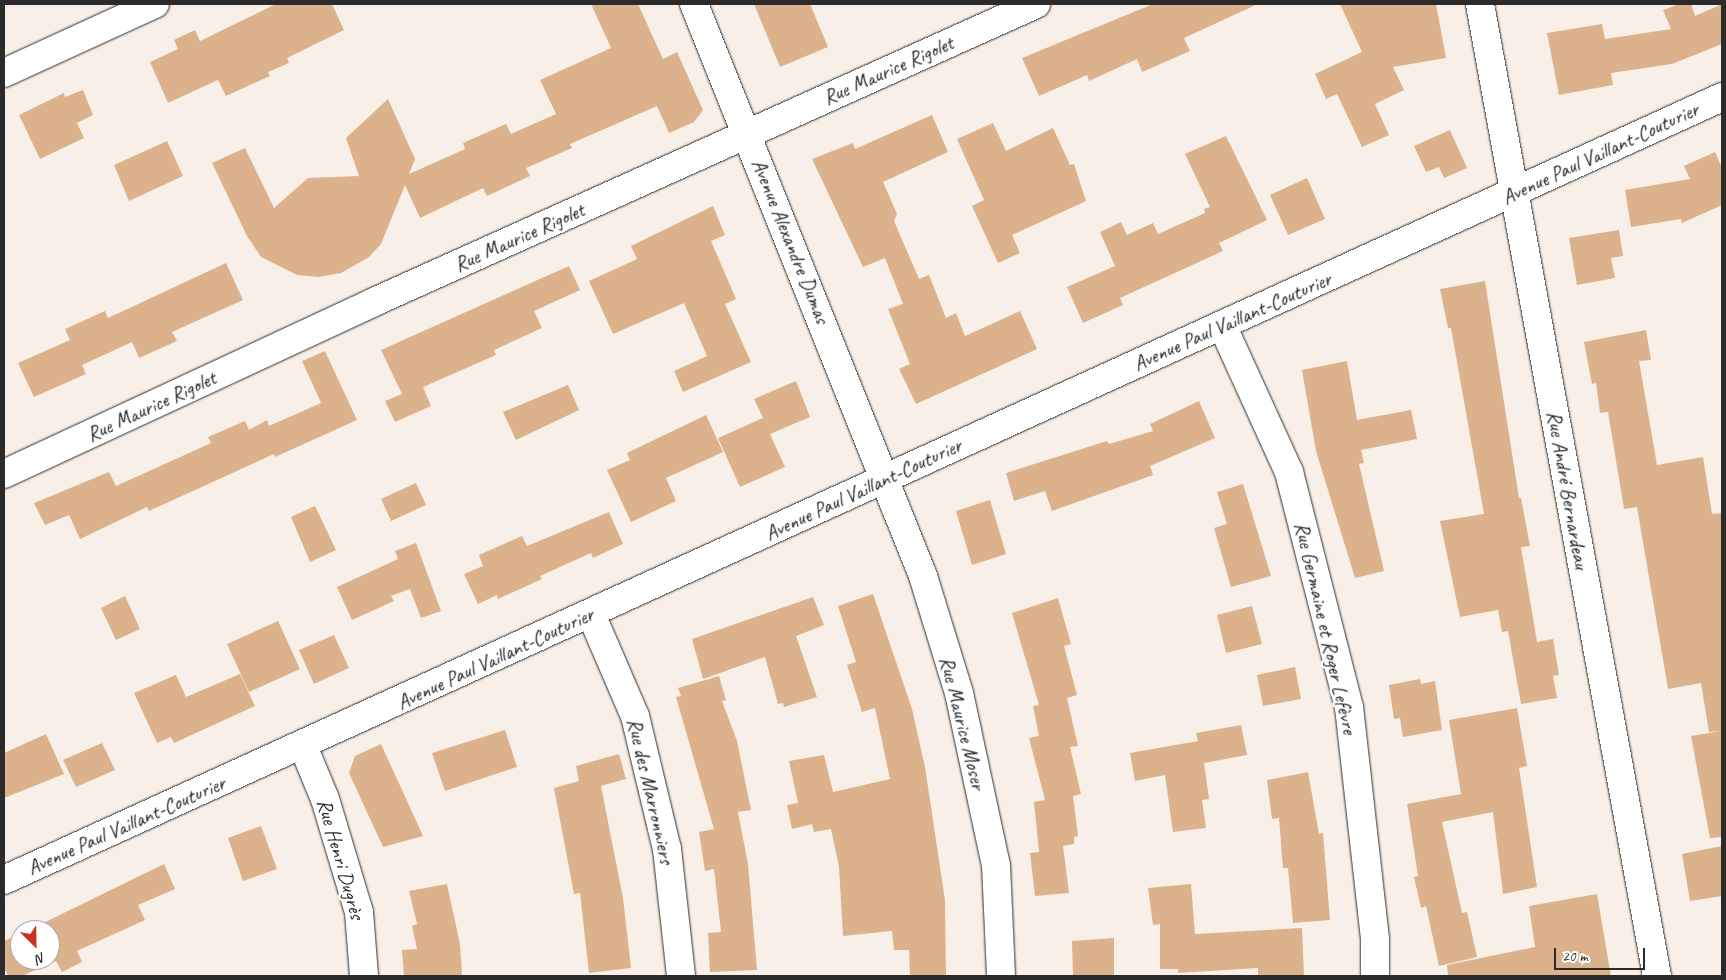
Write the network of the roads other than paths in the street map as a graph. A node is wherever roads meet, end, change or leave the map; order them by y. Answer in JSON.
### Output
{"nodes":[{"id":1,"x":155,"y":4,"type":"edge"},
{"id":2,"x":694,"y":4,"type":"edge"},
{"id":3,"x":1036,"y":4,"type":"edge"},
{"id":4,"x":1480,"y":4,"type":"edge"},
{"id":5,"x":4,"y":73,"type":"edge"},
{"id":6,"x":1722,"y":97,"type":"edge"},
{"id":7,"x":747,"y":134,"type":"junction"},
{"id":8,"x":1513,"y":194,"type":"junction"},
{"id":9,"x":1222,"y":325,"type":"junction"},
{"id":10,"x":4,"y":474,"type":"edge"},
{"id":11,"x":886,"y":479,"type":"junction"},
{"id":12,"x":591,"y":614,"type":"junction"},
{"id":13,"x":303,"y":746,"type":"junction"},
{"id":14,"x":4,"y":880,"type":"edge"},
{"id":15,"x":364,"y":976,"type":"edge"},
{"id":16,"x":681,"y":976,"type":"edge"},
{"id":17,"x":1000,"y":976,"type":"edge"},
{"id":18,"x":1375,"y":976,"type":"edge"},
{"id":19,"x":1657,"y":976,"type":"edge"}],
"edges":[{"from":1,"to":5,"type":"street"},
{"from":2,"to":7,"type":"street","name":"Avenue Alexandre Dumas"},
{"from":3,"to":7,"type":"street","name":"Rue Maurice Rigolet"},
{"from":4,"to":8,"type":"street","name":"Rue André Bernardeau"},
{"from":6,"to":8,"type":"street","name":"Avenue Paul Vaillant-Couturier"},
{"from":7,"to":10,"type":"street","name":"Rue Maurice Rigolet"},
{"from":7,"to":11,"type":"street","name":"Avenue Alexandre Dumas"},
{"from":8,"to":9,"type":"street","name":"Avenue Paul Vaillant-Couturier"},
{"from":8,"to":19,"type":"street","name":"Rue André Bernardeau"},
{"from":9,"to":11,"type":"street","name":"Avenue Paul Vaillant-Couturier"},
{"from":9,"to":18,"type":"street","name":"Rue Germaine et Roger Lefèvre"},
{"from":11,"to":12,"type":"street","name":"Avenue Paul Vaillant-Couturier"},
{"from":11,"to":17,"type":"street","name":"Rue Maurice Moser"},
{"from":12,"to":13,"type":"street","name":"Avenue Paul Vaillant-Couturier"},
{"from":12,"to":16,"type":"street","name":"Rue des Marronniers"},
{"from":13,"to":14,"type":"street","name":"Avenue Paul Vaillant-Couturier"},
{"from":13,"to":15,"type":"street","name":"Rue Henri Dugrès"}]}
